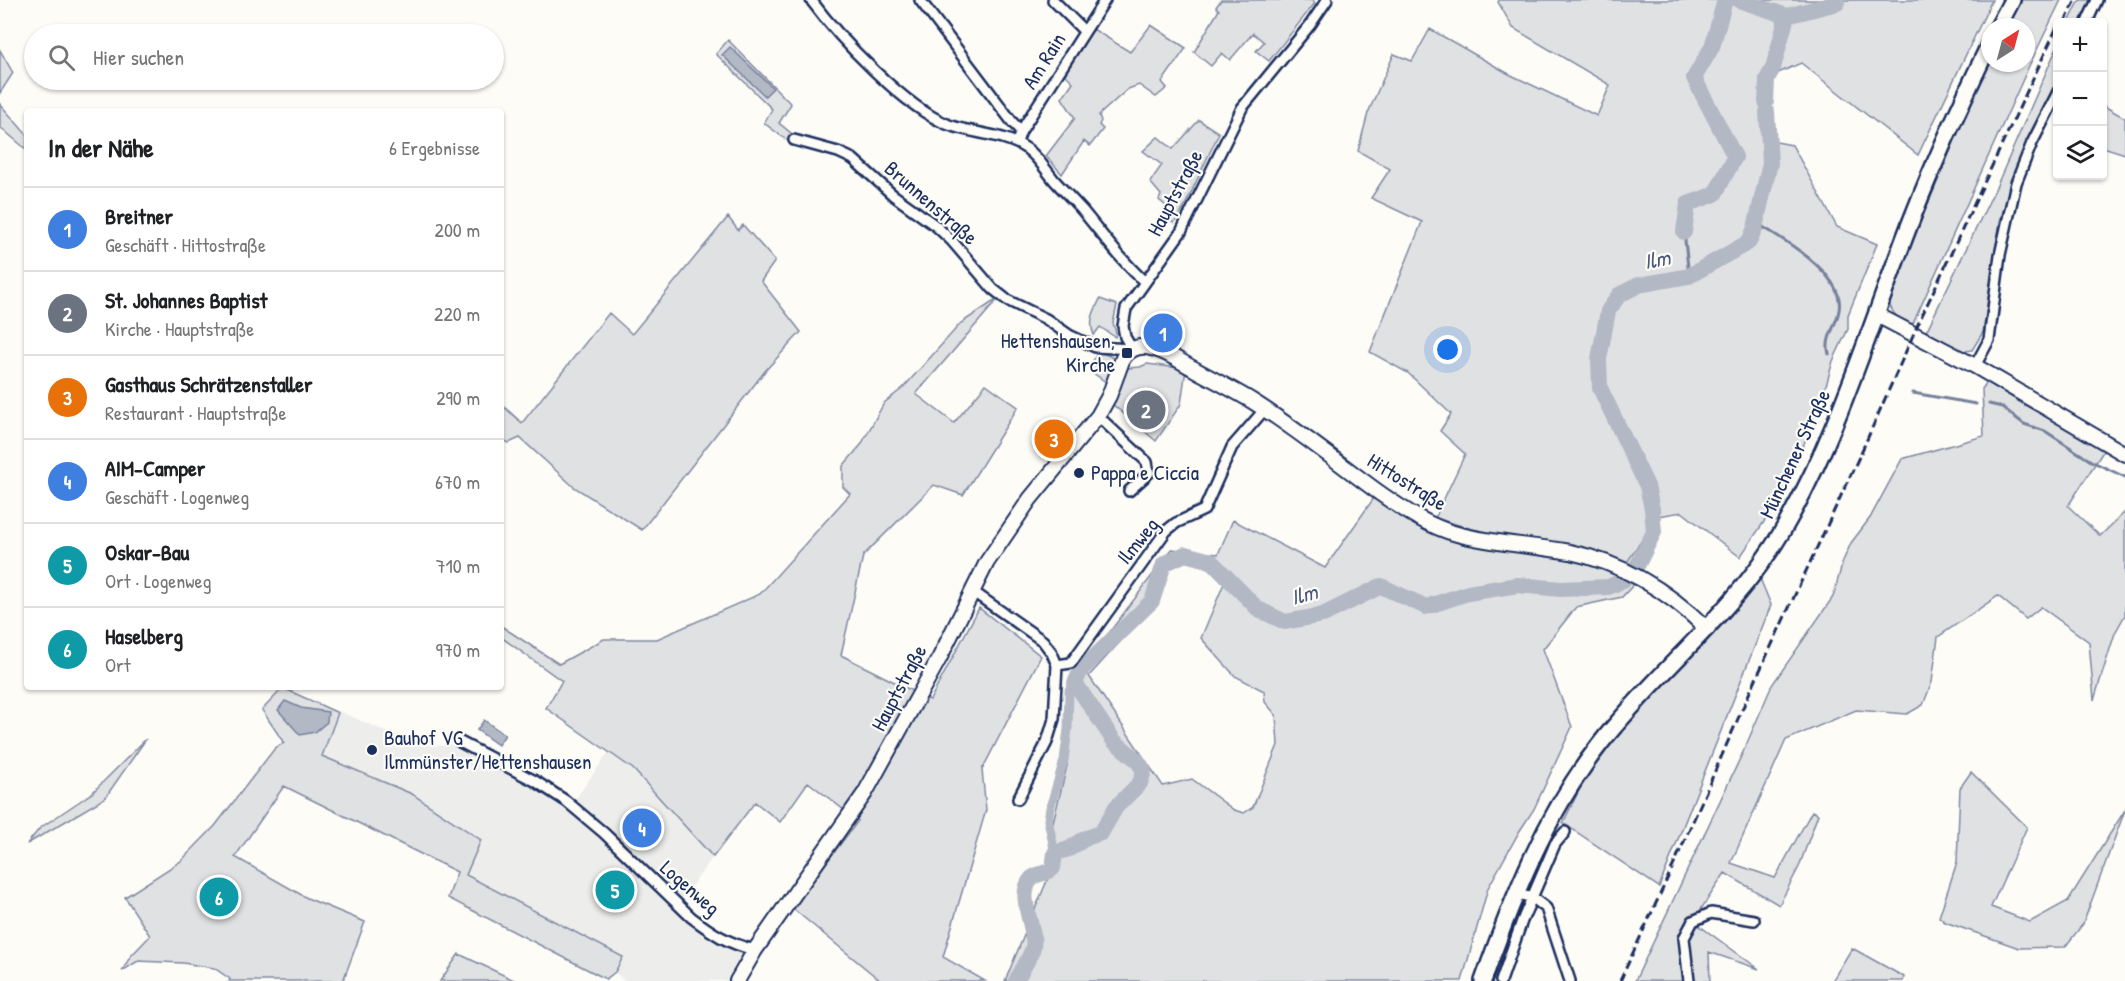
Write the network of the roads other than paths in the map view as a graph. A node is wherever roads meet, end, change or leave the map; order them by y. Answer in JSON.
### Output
{"nodes":[{"id":1,"x":811,"y":0,"type":"edge"},
{"id":2,"x":920,"y":0,"type":"edge"},
{"id":3,"x":1053,"y":0,"type":"edge"},
{"id":4,"x":1105,"y":0,"type":"edge"},
{"id":5,"x":1327,"y":0,"type":"edge"},
{"id":6,"x":2012,"y":0,"type":"edge"},
{"id":7,"x":2097,"y":0,"type":"edge"},
{"id":8,"x":2003,"y":18,"type":"edge"},
{"id":9,"x":2089,"y":18,"type":"edge"},
{"id":10,"x":1084,"y":31,"type":"junction"},
{"id":11,"x":1981,"y":63,"type":"edge"},
{"id":12,"x":2053,"y":102,"type":"edge"},
{"id":13,"x":1021,"y":131,"type":"junction"},
{"id":14,"x":794,"y":140,"type":"dead end"},
{"id":15,"x":1017,"y":142,"type":"junction"},
{"id":16,"x":1145,"y":282,"type":"junction"},
{"id":17,"x":1877,"y":315,"type":"junction"},
{"id":18,"x":1132,"y":349,"type":"junction"},
{"id":19,"x":1975,"y":366,"type":"junction"},
{"id":20,"x":1265,"y":409,"type":"junction"},
{"id":21,"x":1098,"y":416,"type":"junction"},
{"id":22,"x":2125,"y":454,"type":"edge"},
{"id":23,"x":1129,"y":491,"type":"dead end"},
{"id":24,"x":972,"y":591,"type":"junction"},
{"id":25,"x":1707,"y":629,"type":"junction"},
{"id":26,"x":1057,"y":665,"type":"junction"},
{"id":27,"x":460,"y":742,"type":"dead end"},
{"id":28,"x":1018,"y":799,"type":"dead end"},
{"id":29,"x":1565,"y":831,"type":"dead end"},
{"id":30,"x":1525,"y":896,"type":"junction"},
{"id":31,"x":1754,"y":920,"type":"dead end"},
{"id":32,"x":755,"y":950,"type":"junction"},
{"id":33,"x":737,"y":981,"type":"edge"},
{"id":34,"x":1483,"y":981,"type":"edge"},
{"id":35,"x":1501,"y":981,"type":"edge"},
{"id":36,"x":1570,"y":981,"type":"edge"},
{"id":37,"x":1689,"y":981,"type":"edge"}],
"edges":[{"from":1,"to":15,"type":"street"},
{"from":2,"to":13,"type":"street"},
{"from":3,"to":10,"type":"street"},
{"from":4,"to":10,"type":"street","name":"Am Rain"},
{"from":5,"to":16,"type":"street","name":"Hauptstraße"},
{"from":6,"to":8,"type":"main road"},
{"from":7,"to":9,"type":"street"},
{"from":10,"to":13,"type":"street","name":"Am Rain"},
{"from":11,"to":17,"type":"main road","name":"Münchener Straße"},
{"from":12,"to":19,"type":"street"},
{"from":13,"to":15,"type":"street","name":"Am Rain"},
{"from":14,"to":18,"type":"street","name":"Brunnenstraße"},
{"from":15,"to":16,"type":"street"},
{"from":16,"to":18,"type":"street","name":"Hauptstraße"},
{"from":17,"to":19,"type":"street"},
{"from":17,"to":25,"type":"main road","name":"Münchener Straße"},
{"from":18,"to":20,"type":"street","name":"Hittostraße"},
{"from":18,"to":21,"type":"street","name":"Hauptstraße"},
{"from":19,"to":22,"type":"street"},
{"from":20,"to":25,"type":"street","name":"Hittostraße"},
{"from":20,"to":26,"type":"street","name":"Ilmweg"},
{"from":21,"to":23,"type":"street"},
{"from":21,"to":24,"type":"street","name":"Hauptstraße"},
{"from":24,"to":26,"type":"street"},
{"from":24,"to":32,"type":"street","name":"Hauptstraße"},
{"from":25,"to":30,"type":"main road","name":"Münchener Straße"},
{"from":26,"to":28,"type":"street"},
{"from":27,"to":32,"type":"street","name":"Logenweg"},
{"from":29,"to":30,"type":"street","name":"Münchener Straße"},
{"from":30,"to":34,"type":"main road"},
{"from":30,"to":35,"type":"street","name":"Münchener Straße"},
{"from":30,"to":36,"type":"street"},
{"from":31,"to":37,"type":"street"},
{"from":32,"to":33,"type":"street","name":"Hauptstraße"}]}
